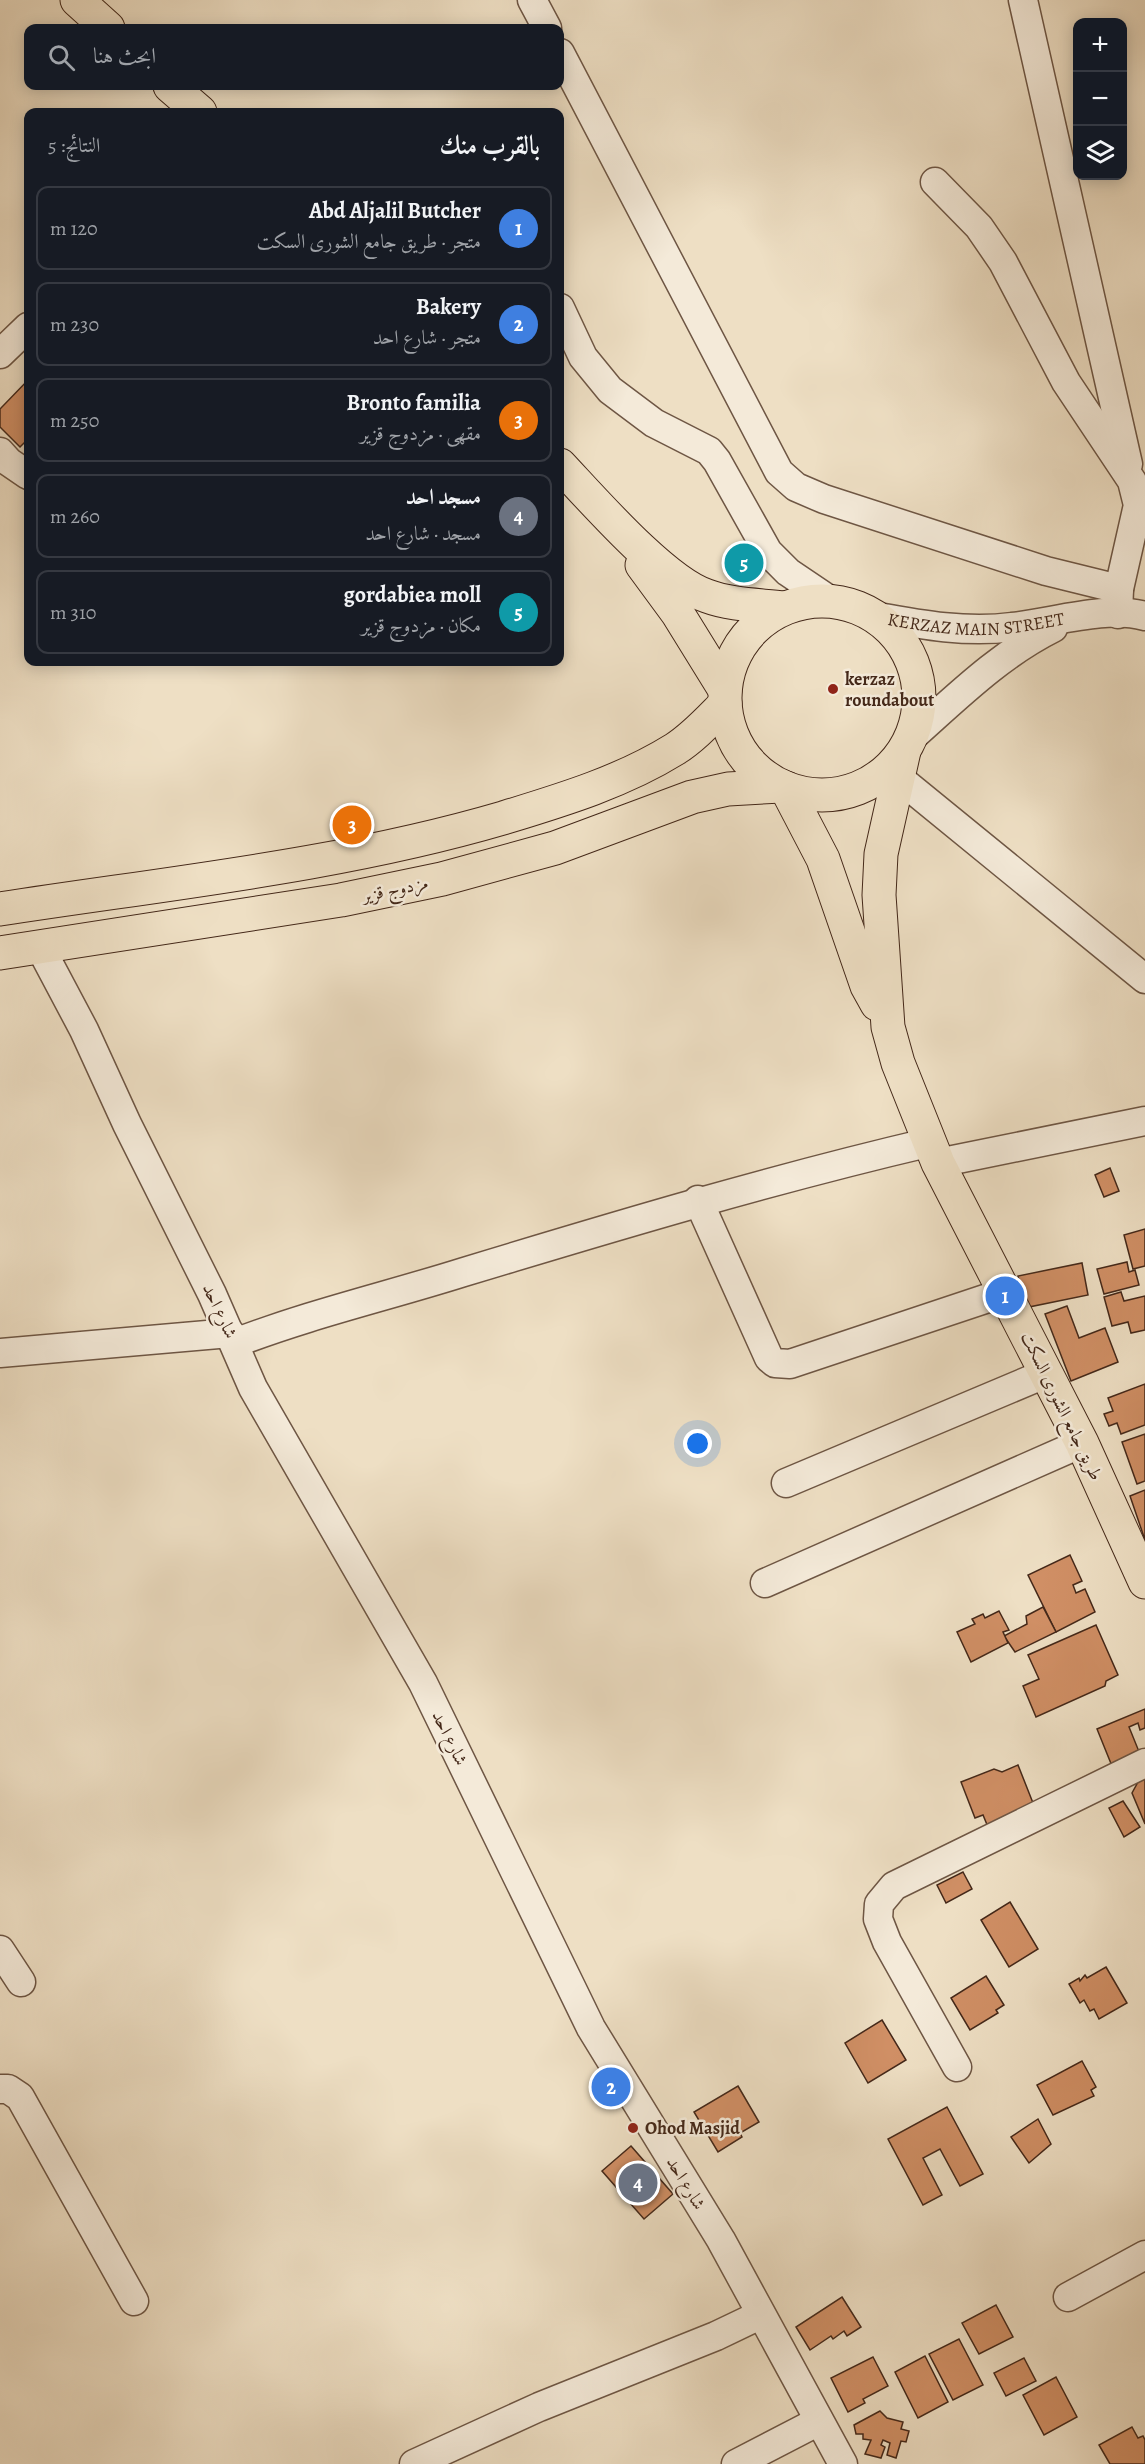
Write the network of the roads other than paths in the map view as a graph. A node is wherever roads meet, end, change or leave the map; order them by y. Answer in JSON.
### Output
{"nodes":[{"id":1,"x":77,"y":0,"type":"edge"},
{"id":2,"x":532,"y":0,"type":"edge"},
{"id":3,"x":1023,"y":0,"type":"edge"},
{"id":4,"x":104,"y":24,"type":"edge"},
{"id":5,"x":545,"y":24,"type":"edge"},
{"id":6,"x":564,"y":61,"type":"edge"},
{"id":7,"x":175,"y":90,"type":"edge"},
{"id":8,"x":195,"y":108,"type":"edge"},
{"id":9,"x":935,"y":182,"type":"dead end"},
{"id":10,"x":564,"y":317,"type":"edge"},
{"id":11,"x":24,"y":331,"type":"edge"},
{"id":12,"x":0,"y":354,"type":"edge"},
{"id":13,"x":0,"y":452,"type":"edge"},
{"id":14,"x":564,"y":469,"type":"edge"},
{"id":15,"x":24,"y":472,"type":"edge"},
{"id":16,"x":1132,"y":481,"type":"junction"},
{"id":17,"x":596,"y":503,"type":"junction"},
{"id":18,"x":831,"y":601,"type":"junction"},
{"id":19,"x":1127,"y":606,"type":"edge"},
{"id":20,"x":784,"y":608,"type":"junction"},
{"id":21,"x":878,"y":617,"type":"junction"},
{"id":22,"x":1073,"y":618,"type":"junction"},
{"id":23,"x":725,"y":697,"type":"junction"},
{"id":24,"x":905,"y":756,"type":"junction"},
{"id":25,"x":783,"y":787,"type":"junction"},
{"id":26,"x":0,"y":909,"type":"edge"},
{"id":27,"x":40,"y":947,"type":"junction"},
{"id":28,"x":0,"y":953,"type":"edge"},
{"id":29,"x":1145,"y":979,"type":"edge"},
{"id":30,"x":888,"y":1027,"type":"junction"},
{"id":31,"x":1145,"y":1121,"type":"edge"},
{"id":32,"x":934,"y":1152,"type":"junction"},
{"id":33,"x":698,"y":1200,"type":"junction"},
{"id":34,"x":1006,"y":1292,"type":"junction"},
{"id":35,"x":233,"y":1338,"type":"junction"},
{"id":36,"x":0,"y":1353,"type":"edge"},
{"id":37,"x":1047,"y":1373,"type":"junction"},
{"id":38,"x":1082,"y":1443,"type":"junction"},
{"id":39,"x":786,"y":1483,"type":"dead end"},
{"id":40,"x":1145,"y":1582,"type":"edge"},
{"id":41,"x":765,"y":1583,"type":"dead end"},
{"id":42,"x":1145,"y":1763,"type":"edge"},
{"id":43,"x":0,"y":1950,"type":"edge"},
{"id":44,"x":21,"y":1982,"type":"dead end"},
{"id":45,"x":957,"y":2067,"type":"dead end"},
{"id":46,"x":0,"y":2088,"type":"edge"},
{"id":47,"x":1145,"y":2255,"type":"edge"},
{"id":48,"x":1068,"y":2297,"type":"dead end"},
{"id":49,"x":134,"y":2301,"type":"dead end"},
{"id":50,"x":760,"y":2315,"type":"junction"},
{"id":51,"x":819,"y":2421,"type":"junction"},
{"id":52,"x":414,"y":2464,"type":"edge"},
{"id":53,"x":736,"y":2464,"type":"edge"},
{"id":54,"x":843,"y":2464,"type":"edge"}],
"edges":[{"from":1,"to":4,"type":"main road"},
{"from":2,"to":5,"type":"street"},
{"from":3,"to":16,"type":"street"},
{"from":6,"to":19,"type":"street"},
{"from":7,"to":8,"type":"main road"},
{"from":9,"to":16,"type":"street"},
{"from":10,"to":18,"type":"street"},
{"from":11,"to":12,"type":"street"},
{"from":13,"to":15,"type":"street"},
{"from":14,"to":17,"type":"main road"},
{"from":16,"to":19,"type":"street"},
{"from":17,"to":20,"type":"main road"},
{"from":17,"to":23,"type":"main road"},
{"from":18,"to":20,"type":"main road"},
{"from":18,"to":21,"type":"main road"},
{"from":19,"to":22,"type":"street","name":"KERZAZ MAIN STREET"},
{"from":20,"to":23,"type":"main road"},
{"from":21,"to":22,"type":"street","name":"KERZAZ MAIN STREET"},
{"from":21,"to":24,"type":"main road"},
{"from":22,"to":24,"type":"street","name":"KERZAZ MAIN STREET"},
{"from":23,"to":25,"type":"main road"},
{"from":23,"to":26,"type":"main road"},
{"from":24,"to":25,"type":"main road"},
{"from":24,"to":29,"type":"street"},
{"from":24,"to":30,"type":"main road","name":"طريق جامع الشورى السكت"},
{"from":25,"to":27,"type":"main road","name":"مزدوج قزير"},
{"from":25,"to":30,"type":"main road"},
{"from":27,"to":28,"type":"main road","name":"مزدوج قزير"},
{"from":27,"to":35,"type":"street","name":"شارع احد"},
{"from":30,"to":32,"type":"main road","name":"طريق جامع الشورى السكت"},
{"from":31,"to":32,"type":"street"},
{"from":32,"to":33,"type":"street"},
{"from":32,"to":34,"type":"main road","name":"طريق جامع الشورى السكت"},
{"from":33,"to":34,"type":"street"},
{"from":33,"to":35,"type":"street"},
{"from":34,"to":37,"type":"main road","name":"طريق جامع الشورى السكت"},
{"from":35,"to":36,"type":"street"},
{"from":35,"to":50,"type":"street","name":"شارع احد"},
{"from":37,"to":38,"type":"main road","name":"طريق جامع الشورى السكت"},
{"from":37,"to":39,"type":"street"},
{"from":38,"to":40,"type":"main road","name":"طريق جامع الشورى السكت"},
{"from":38,"to":41,"type":"street"},
{"from":42,"to":45,"type":"street"},
{"from":43,"to":44,"type":"street"},
{"from":46,"to":49,"type":"street"},
{"from":47,"to":48,"type":"street"},
{"from":50,"to":51,"type":"street","name":"شارع احد"},
{"from":50,"to":52,"type":"street"},
{"from":51,"to":53,"type":"street"},
{"from":51,"to":54,"type":"street","name":"شارع احد"}]}
